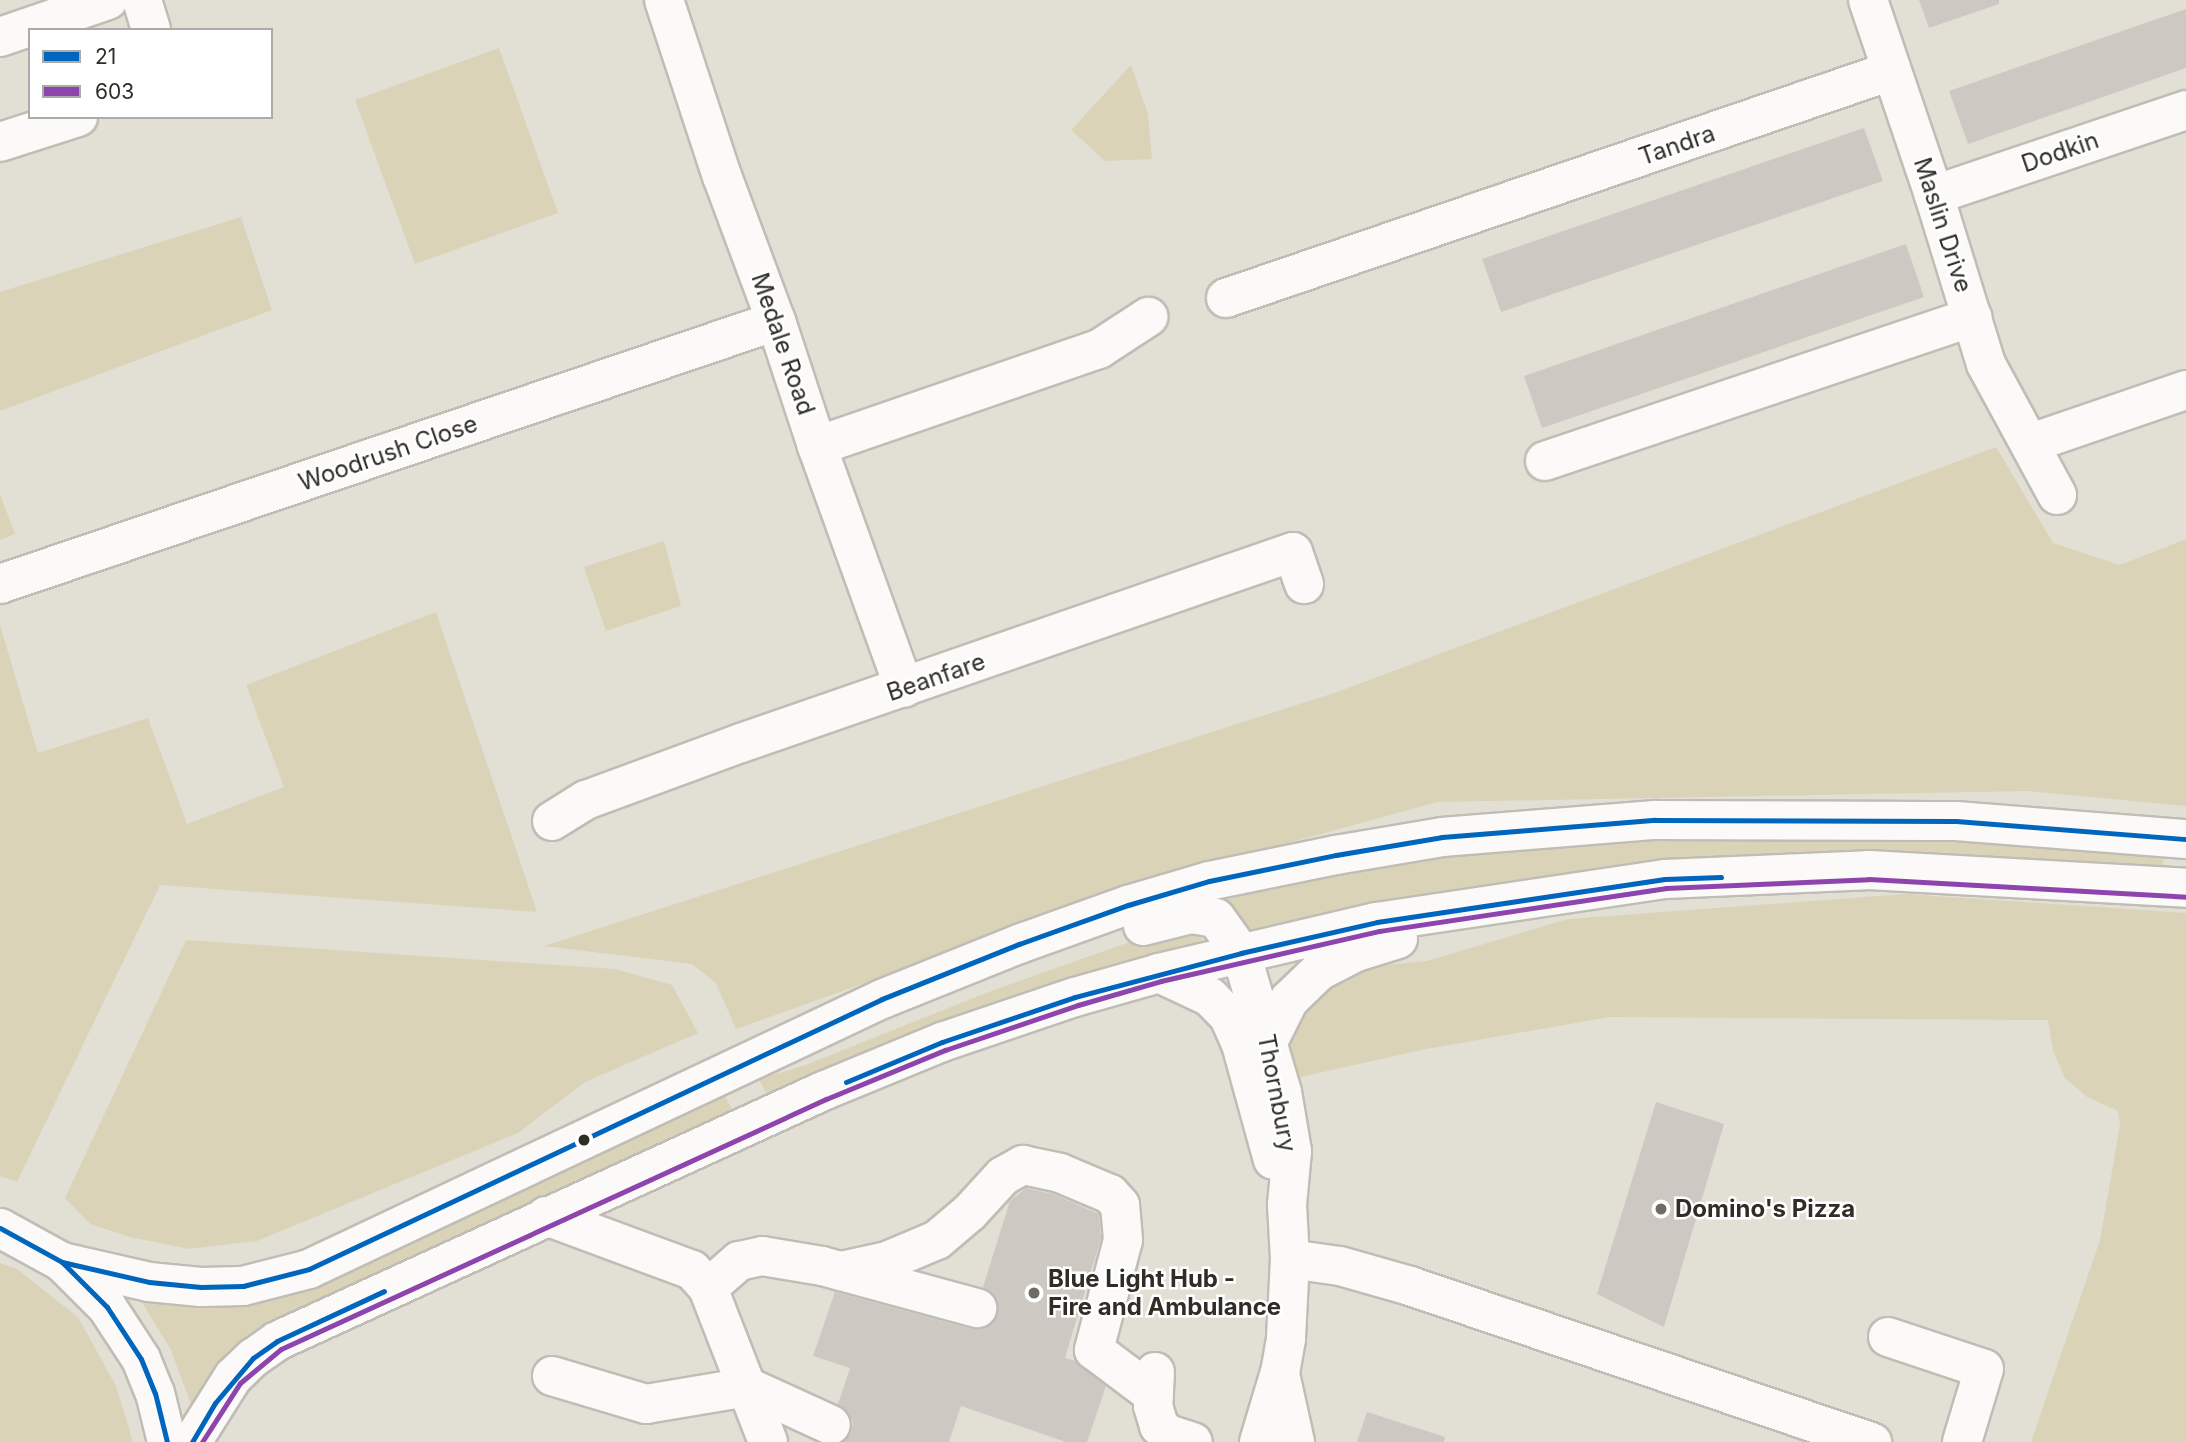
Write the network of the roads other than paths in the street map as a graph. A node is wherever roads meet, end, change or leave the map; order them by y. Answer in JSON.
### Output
{"nodes":[{"id":1,"x":108,"y":0,"type":"edge"},
{"id":2,"x":142,"y":0,"type":"edge"},
{"id":3,"x":664,"y":0,"type":"edge"},
{"id":4,"x":1868,"y":0,"type":"edge"},
{"id":5,"x":150,"y":28,"type":"edge"},
{"id":6,"x":0,"y":37,"type":"edge"},
{"id":7,"x":1891,"y":71,"type":"junction"},
{"id":8,"x":2186,"y":110,"type":"edge"},
{"id":9,"x":72,"y":119,"type":"edge"},
{"id":10,"x":0,"y":142,"type":"edge"},
{"id":11,"x":1934,"y":195,"type":"junction"},
{"id":12,"x":1226,"y":298,"type":"dead end"},
{"id":13,"x":1148,"y":317,"type":"dead end"},
{"id":14,"x":1972,"y":317,"type":"junction"},
{"id":15,"x":776,"y":321,"type":"junction"},
{"id":16,"x":2186,"y":390,"type":"edge"},
{"id":17,"x":2031,"y":443,"type":"junction"},
{"id":18,"x":817,"y":446,"type":"junction"},
{"id":19,"x":1545,"y":461,"type":"dead end"},
{"id":20,"x":2057,"y":495,"type":"dead end"},
{"id":21,"x":1294,"y":556,"type":"dead end"},
{"id":22,"x":0,"y":584,"type":"edge"},
{"id":23,"x":904,"y":688,"type":"junction"},
{"id":24,"x":552,"y":821,"type":"dead end"},
{"id":25,"x":2186,"y":839,"type":"edge"},
{"id":26,"x":2186,"y":888,"type":"edge"},
{"id":27,"x":1572,"y":891,"type":"junction"},
{"id":28,"x":1018,"y":944,"type":"junction"},
{"id":29,"x":1241,"y":953,"type":"junction"},
{"id":30,"x":1159,"y":973,"type":"junction"},
{"id":31,"x":1268,"y":1042,"type":"junction"},
{"id":32,"x":1287,"y":1206,"type":"junction"},
{"id":33,"x":546,"y":1216,"type":"junction"},
{"id":34,"x":0,"y":1228,"type":"edge"},
{"id":35,"x":1290,"y":1259,"type":"junction"},
{"id":36,"x":62,"y":1262,"type":"junction"},
{"id":37,"x":841,"y":1271,"type":"junction"},
{"id":38,"x":708,"y":1288,"type":"junction"},
{"id":39,"x":977,"y":1308,"type":"dead end"},
{"id":40,"x":1888,"y":1337,"type":"dead end"},
{"id":41,"x":1280,"y":1371,"type":"junction"},
{"id":42,"x":552,"y":1376,"type":"dead end"},
{"id":43,"x":748,"y":1387,"type":"junction"},
{"id":44,"x":831,"y":1425,"type":"dead end"},
{"id":45,"x":167,"y":1442,"type":"edge"},
{"id":46,"x":192,"y":1442,"type":"edge"},
{"id":47,"x":768,"y":1442,"type":"edge"},
{"id":48,"x":1193,"y":1442,"type":"edge"},
{"id":49,"x":1259,"y":1442,"type":"edge"},
{"id":50,"x":1295,"y":1442,"type":"edge"},
{"id":51,"x":1872,"y":1442,"type":"edge"},
{"id":52,"x":1962,"y":1442,"type":"edge"}],
"edges":[{"from":1,"to":6,"type":"main road"},
{"from":2,"to":5,"type":"main road"},
{"from":3,"to":15,"type":"main road","name":"Medale Road"},
{"from":4,"to":7,"type":"main road","name":"Maslin Drive"},
{"from":7,"to":11,"type":"main road","name":"Maslin Drive"},
{"from":7,"to":12,"type":"main road","name":"Tandra"},
{"from":8,"to":11,"type":"main road","name":"Dodkin"},
{"from":9,"to":10,"type":"main road"},
{"from":11,"to":14,"type":"main road","name":"Maslin Drive"},
{"from":13,"to":18,"type":"main road"},
{"from":14,"to":17,"type":"main road","name":"Maslin Drive"},
{"from":14,"to":19,"type":"main road"},
{"from":15,"to":18,"type":"main road","name":"Medale Road"},
{"from":15,"to":22,"type":"main road","name":"Woodrush Close"},
{"from":16,"to":17,"type":"main road"},
{"from":17,"to":20,"type":"main road","name":"Maslin Drive"},
{"from":18,"to":23,"type":"main road","name":"Medale Road"},
{"from":21,"to":23,"type":"main road","name":"Beanfare"},
{"from":23,"to":24,"type":"main road","name":"Beanfare"},
{"from":25,"to":28,"type":"main road"},
{"from":26,"to":27,"type":"main road"},
{"from":27,"to":29,"type":"main road"},
{"from":27,"to":31,"type":"main road"},
{"from":28,"to":29,"type":"main road","name":"Thornbury"},
{"from":28,"to":36,"type":"main road"},
{"from":29,"to":30,"type":"main road"},
{"from":29,"to":31,"type":"main road","name":"Thornbury"},
{"from":30,"to":32,"type":"main road"},
{"from":30,"to":33,"type":"main road"},
{"from":31,"to":32,"type":"main road","name":"Thornbury"},
{"from":32,"to":35,"type":"main road","name":"Thornbury"},
{"from":33,"to":38,"type":"main road"},
{"from":33,"to":46,"type":"main road"},
{"from":34,"to":36,"type":"main road"},
{"from":35,"to":41,"type":"main road","name":"Thornbury"},
{"from":35,"to":51,"type":"main road"},
{"from":36,"to":45,"type":"main road"},
{"from":37,"to":38,"type":"main road"},
{"from":37,"to":39,"type":"main road"},
{"from":37,"to":48,"type":"main road"},
{"from":38,"to":43,"type":"main road"},
{"from":40,"to":52,"type":"main road"},
{"from":41,"to":49,"type":"main road","name":"Thornbury"},
{"from":41,"to":50,"type":"main road"},
{"from":42,"to":43,"type":"main road"},
{"from":43,"to":44,"type":"main road"},
{"from":43,"to":47,"type":"main road"}]}
